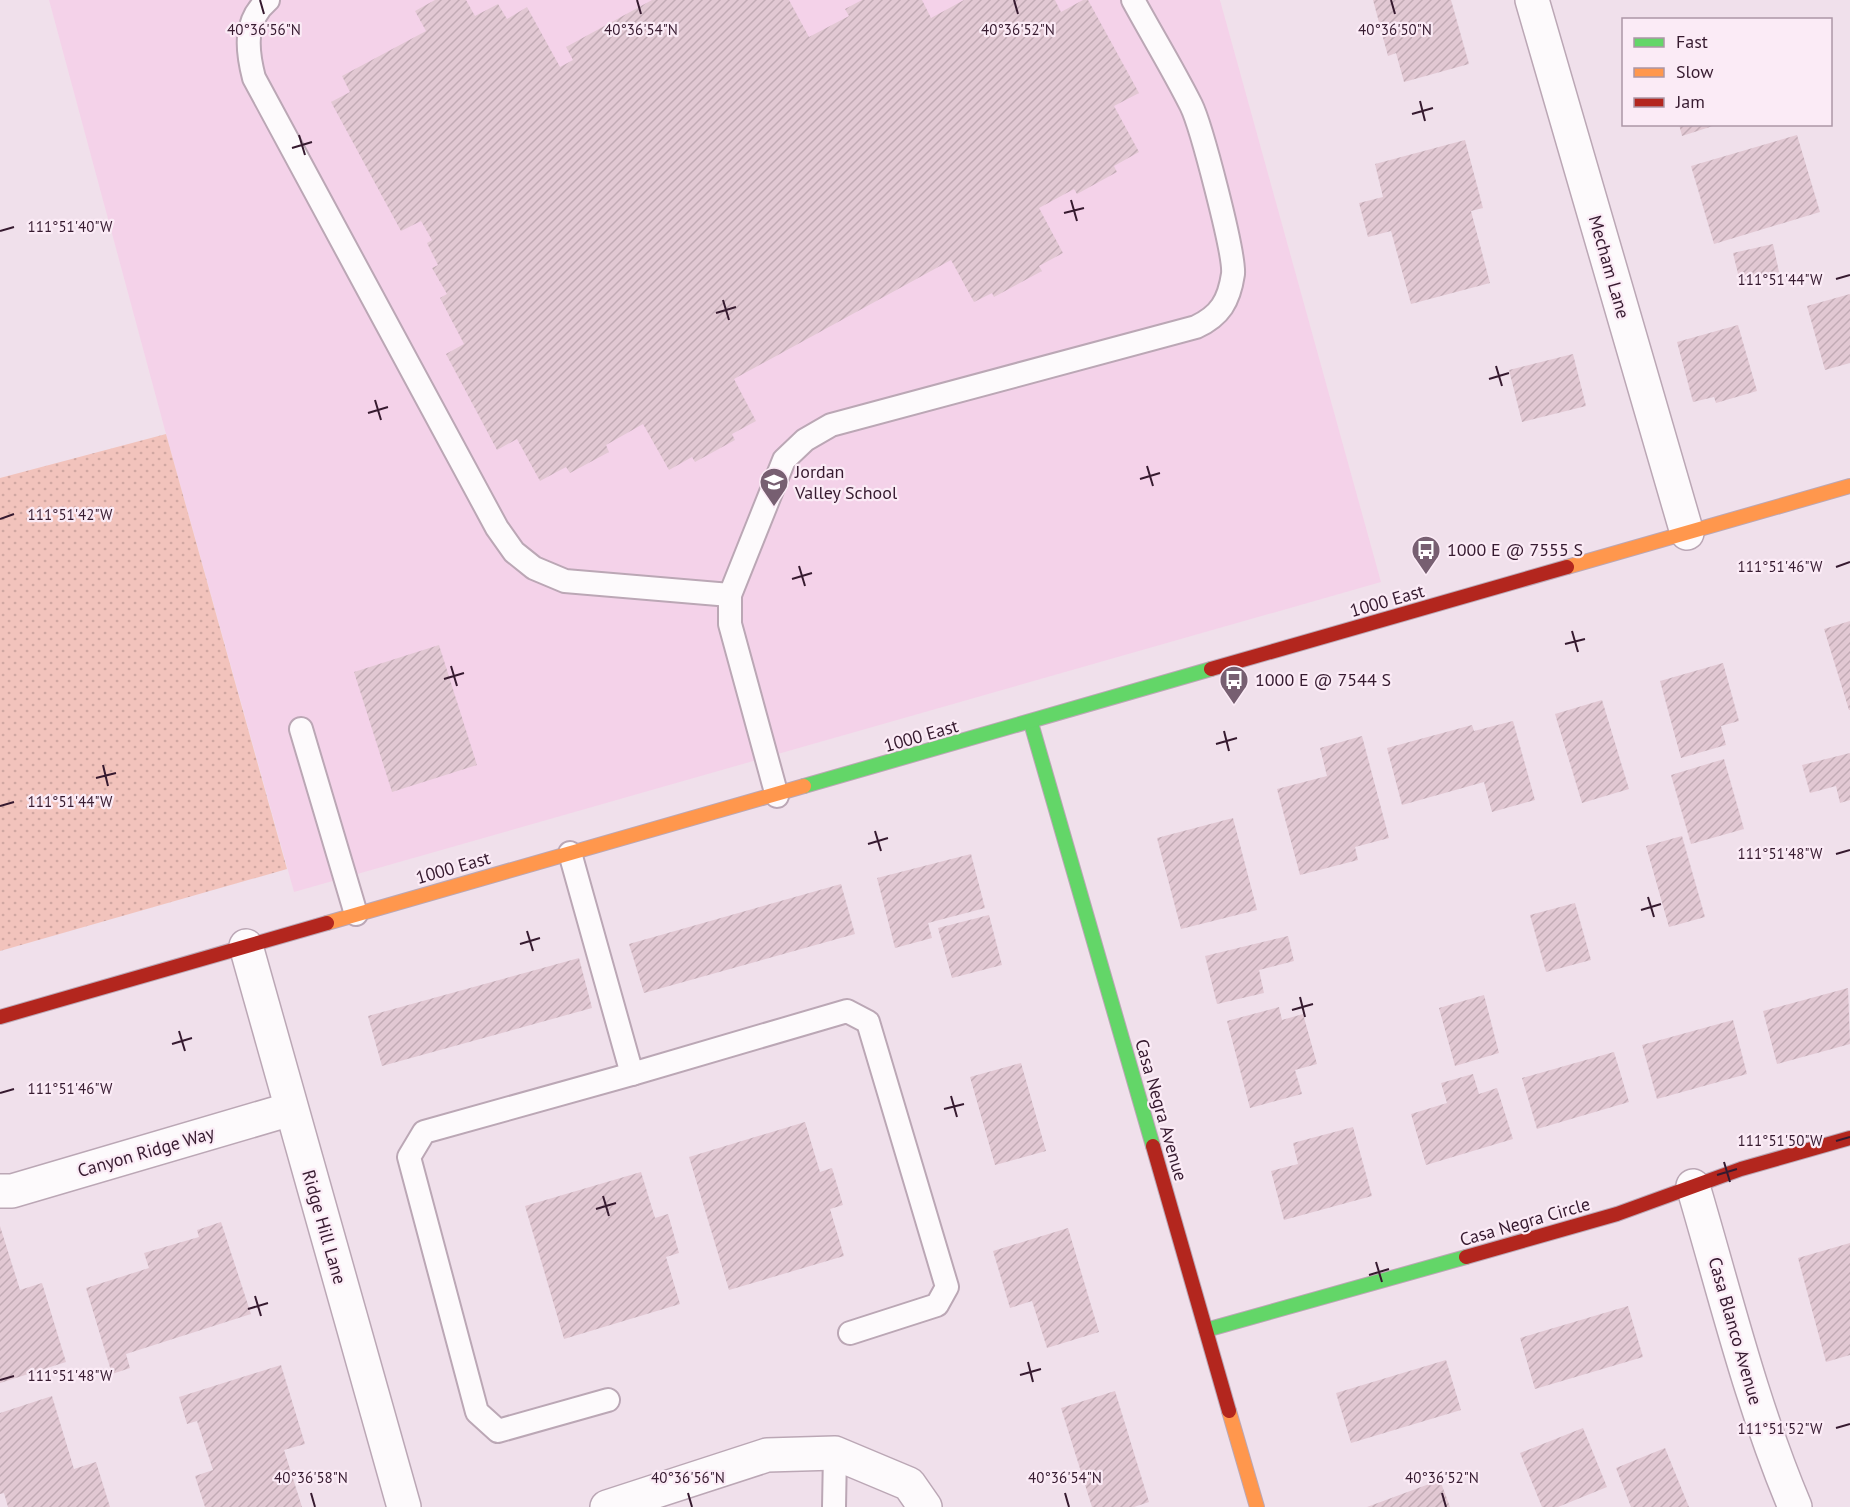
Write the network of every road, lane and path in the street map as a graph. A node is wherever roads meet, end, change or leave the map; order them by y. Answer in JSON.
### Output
{"nodes":[{"id":1,"x":268,"y":0,"type":"edge"},
{"id":2,"x":1133,"y":0,"type":"edge"},
{"id":3,"x":1532,"y":0,"type":"edge"},
{"id":4,"x":1850,"y":486,"type":"edge"},
{"id":5,"x":1687,"y":533,"type":"junction"},
{"id":6,"x":730,"y":595,"type":"junction"},
{"id":7,"x":1031,"y":723,"type":"junction"},
{"id":8,"x":301,"y":729,"type":"dead end"},
{"id":9,"x":777,"y":796,"type":"junction"},
{"id":10,"x":570,"y":853,"type":"junction"},
{"id":11,"x":357,"y":914,"type":"junction"},
{"id":12,"x":246,"y":946,"type":"junction"},
{"id":13,"x":0,"y":1017,"type":"edge"},
{"id":14,"x":632,"y":1074,"type":"junction"},
{"id":15,"x":291,"y":1109,"type":"junction"},
{"id":16,"x":1850,"y":1138,"type":"edge"},
{"id":17,"x":1694,"y":1186,"type":"junction"},
{"id":18,"x":0,"y":1191,"type":"edge"},
{"id":19,"x":1206,"y":1330,"type":"junction"},
{"id":20,"x":850,"y":1333,"type":"dead end"},
{"id":21,"x":609,"y":1400,"type":"dead end"},
{"id":22,"x":835,"y":1453,"type":"junction"},
{"id":23,"x":404,"y":1507,"type":"edge"},
{"id":24,"x":609,"y":1507,"type":"edge"},
{"id":25,"x":834,"y":1507,"type":"edge"},
{"id":26,"x":925,"y":1507,"type":"edge"},
{"id":27,"x":1257,"y":1507,"type":"edge"},
{"id":28,"x":1795,"y":1507,"type":"edge"}],
"edges":[{"from":1,"to":6,"type":"lane"},
{"from":2,"to":6,"type":"lane"},
{"from":3,"to":5,"type":"street","name":"Mecham Lane"},
{"from":4,"to":5,"type":"street","name":"1000 East"},
{"from":5,"to":7,"type":"street","name":"1000 East"},
{"from":6,"to":9,"type":"lane"},
{"from":7,"to":9,"type":"street","name":"1000 East"},
{"from":7,"to":19,"type":"street","name":"Casa Negra Avenue"},
{"from":8,"to":11,"type":"lane"},
{"from":9,"to":10,"type":"street","name":"1000 East"},
{"from":10,"to":11,"type":"street","name":"1000 East"},
{"from":10,"to":14,"type":"lane"},
{"from":11,"to":12,"type":"street","name":"1000 East"},
{"from":12,"to":13,"type":"street","name":"1000 East"},
{"from":12,"to":15,"type":"street","name":"Ridge Hill Lane"},
{"from":14,"to":20,"type":"lane"},
{"from":14,"to":21,"type":"lane"},
{"from":15,"to":18,"type":"street","name":"Canyon Ridge Way"},
{"from":15,"to":23,"type":"street","name":"Ridge Hill Lane"},
{"from":16,"to":17,"type":"street","name":"Casa Negra Circle"},
{"from":17,"to":19,"type":"street","name":"Casa Negra Circle"},
{"from":17,"to":28,"type":"street","name":"Casa Blanco Avenue"},
{"from":19,"to":27,"type":"street","name":"Casa Negra Avenue"},
{"from":22,"to":24,"type":"street"},
{"from":22,"to":25,"type":"lane"},
{"from":22,"to":26,"type":"street"}]}
